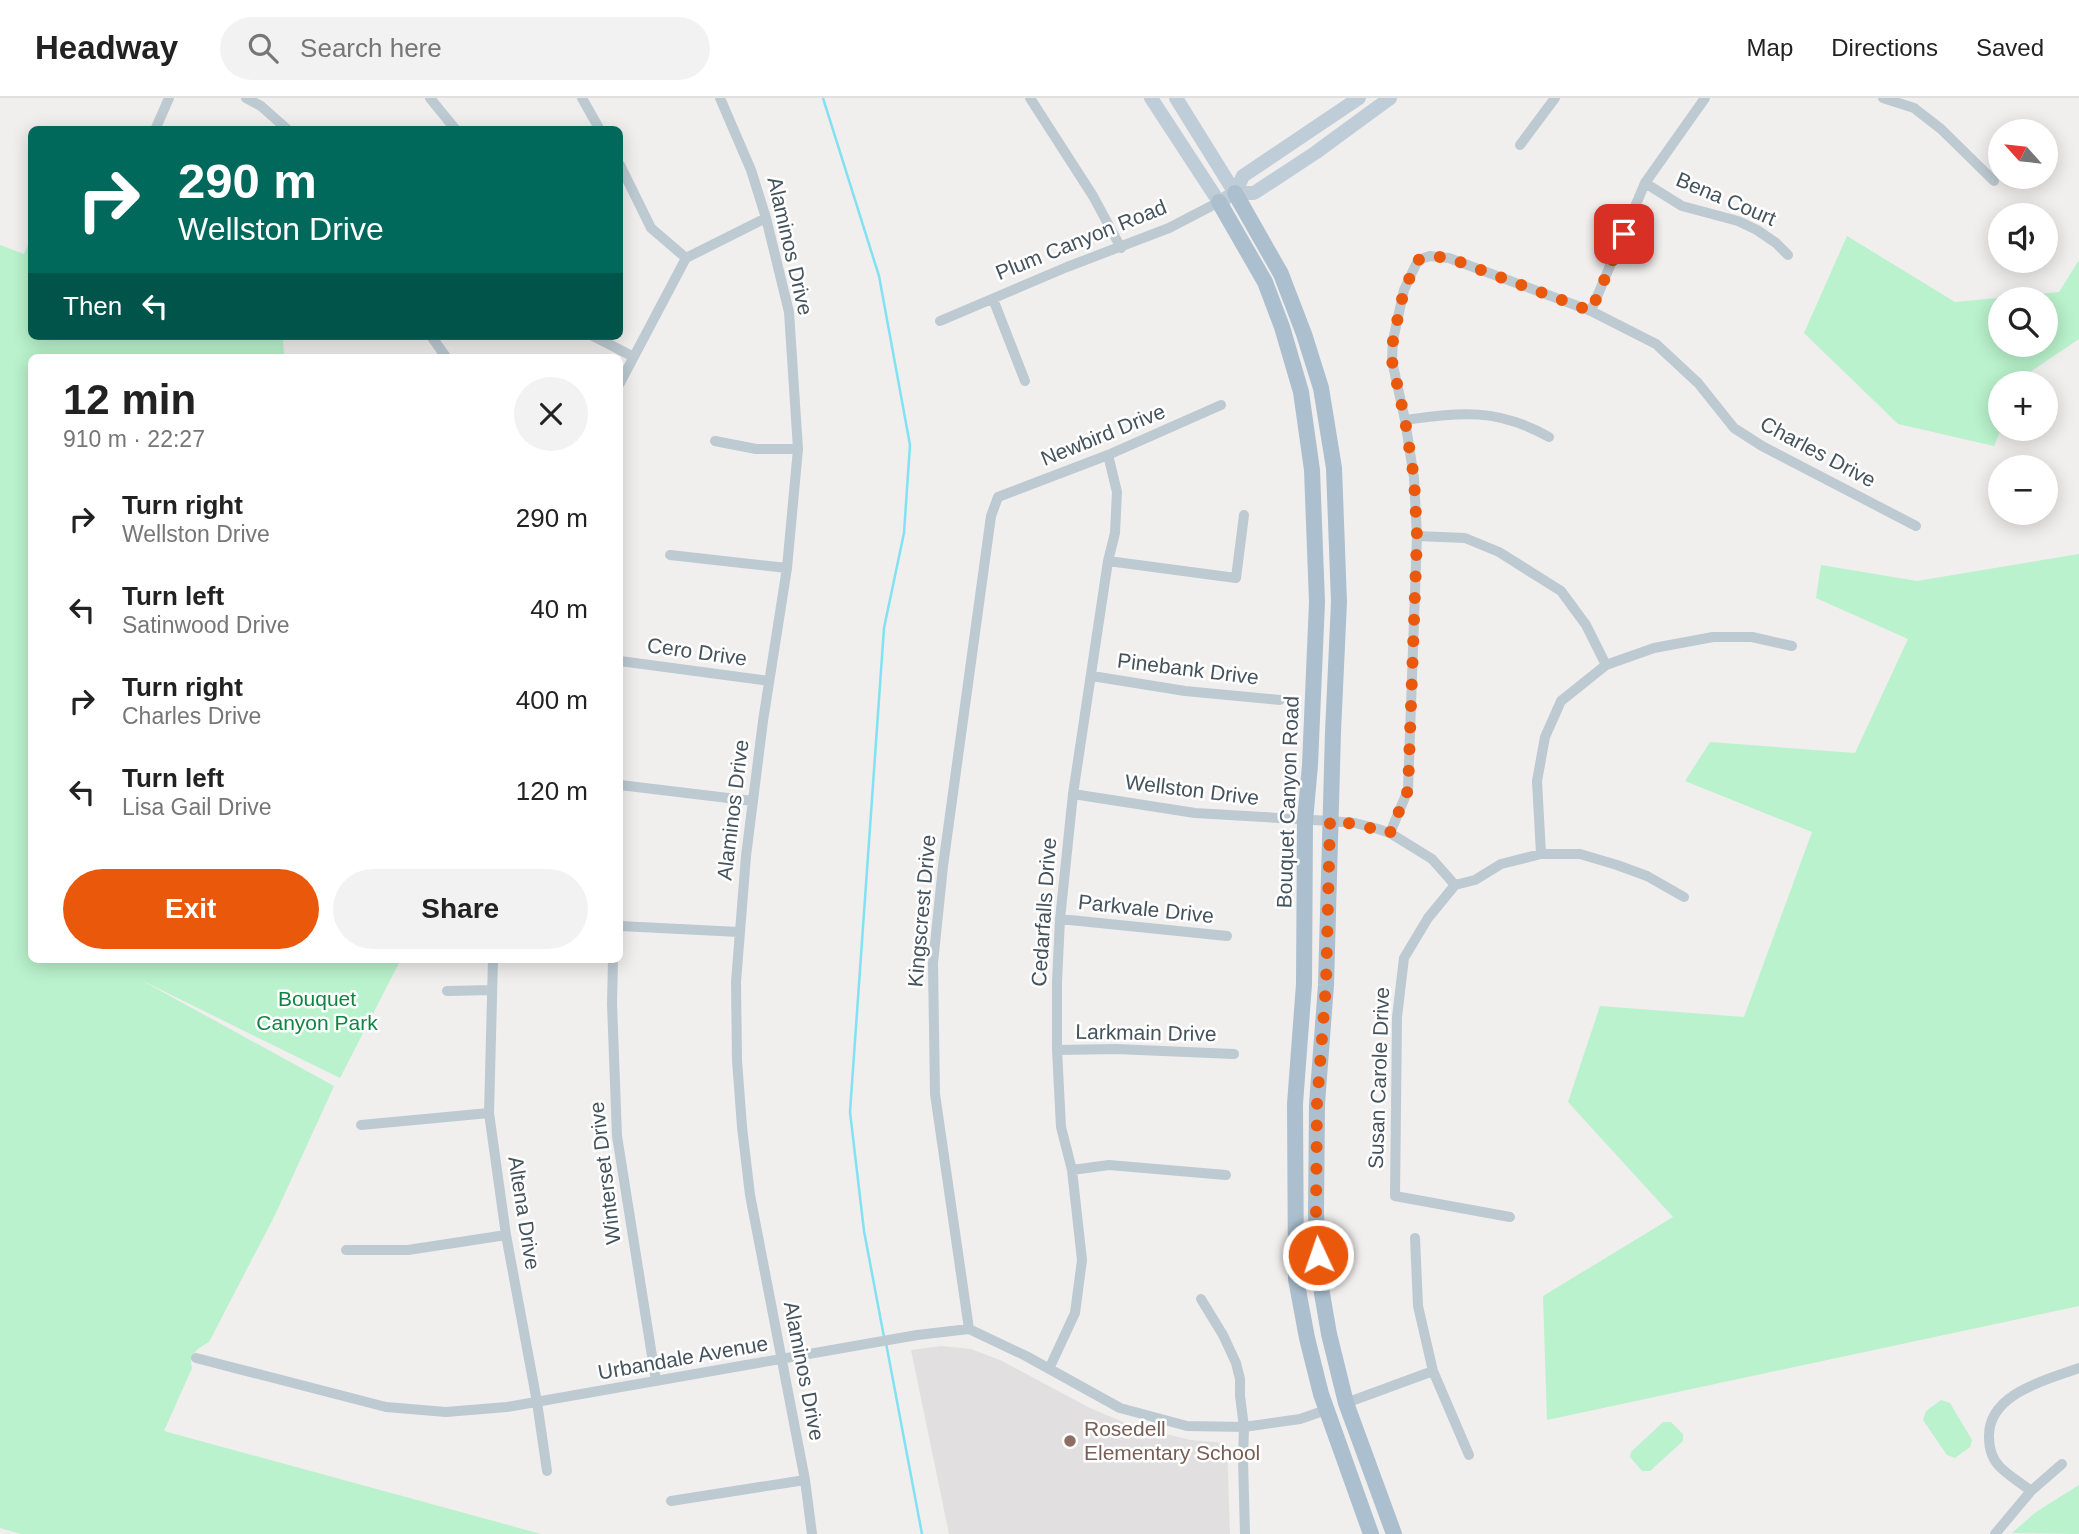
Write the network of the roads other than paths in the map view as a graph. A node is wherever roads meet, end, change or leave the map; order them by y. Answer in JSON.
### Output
{"nodes":[{"id":1,"x":169,"y":98,"type":"edge"},
{"id":2,"x":246,"y":98,"type":"edge"},
{"id":3,"x":430,"y":98,"type":"edge"},
{"id":4,"x":582,"y":98,"type":"edge"},
{"id":5,"x":720,"y":98,"type":"edge"},
{"id":6,"x":1030,"y":98,"type":"edge"},
{"id":7,"x":1151,"y":98,"type":"edge"},
{"id":8,"x":1176,"y":98,"type":"edge"},
{"id":9,"x":1359,"y":98,"type":"edge"},
{"id":10,"x":1390,"y":98,"type":"edge"},
{"id":11,"x":1555,"y":98,"type":"edge"},
{"id":12,"x":1705,"y":98,"type":"edge"},
{"id":13,"x":1883,"y":98,"type":"edge"},
{"id":14,"x":157,"y":126,"type":"edge"},
{"id":15,"x":284,"y":126,"type":"edge"},
{"id":16,"x":453,"y":126,"type":"edge"},
{"id":17,"x":598,"y":126,"type":"edge"},
{"id":18,"x":1520,"y":145,"type":"dead end"},
{"id":19,"x":623,"y":171,"type":"edge"},
{"id":20,"x":1988,"y":175,"type":"edge"},
{"id":21,"x":1645,"y":183,"type":"junction"},
{"id":22,"x":1235,"y":193,"type":"junction"},
{"id":23,"x":1219,"y":202,"type":"junction"},
{"id":24,"x":766,"y":218,"type":"junction"},
{"id":25,"x":1121,"y":248,"type":"junction"},
{"id":26,"x":1788,"y":255,"type":"dead end"},
{"id":27,"x":686,"y":258,"type":"junction"},
{"id":28,"x":993,"y":299,"type":"junction"},
{"id":29,"x":1591,"y":311,"type":"junction"},
{"id":30,"x":940,"y":321,"type":"dead end"},
{"id":31,"x":601,"y":340,"type":"edge"},
{"id":32,"x":632,"y":356,"type":"junction"},
{"id":33,"x":623,"y":376,"type":"edge"},
{"id":34,"x":1025,"y":381,"type":"dead end"},
{"id":35,"x":1221,"y":405,"type":"dead end"},
{"id":36,"x":1405,"y":420,"type":"junction"},
{"id":37,"x":1549,"y":437,"type":"dead end"},
{"id":38,"x":715,"y":441,"type":"dead end"},
{"id":39,"x":798,"y":449,"type":"junction"},
{"id":40,"x":1108,"y":455,"type":"junction"},
{"id":41,"x":998,"y":497,"type":"joint"},
{"id":42,"x":1244,"y":515,"type":"dead end"},
{"id":43,"x":1916,"y":526,"type":"dead end"},
{"id":44,"x":1417,"y":536,"type":"junction"},
{"id":45,"x":670,"y":555,"type":"dead end"},
{"id":46,"x":1108,"y":561,"type":"junction"},
{"id":47,"x":787,"y":568,"type":"junction"},
{"id":48,"x":1792,"y":646,"type":"dead end"},
{"id":49,"x":623,"y":661,"type":"edge"},
{"id":50,"x":1606,"y":665,"type":"junction"},
{"id":51,"x":1091,"y":676,"type":"junction"},
{"id":52,"x":769,"y":681,"type":"junction"},
{"id":53,"x":1280,"y":699,"type":"dead end"},
{"id":54,"x":623,"y":785,"type":"edge"},
{"id":55,"x":1073,"y":794,"type":"junction"},
{"id":56,"x":753,"y":802,"type":"junction"},
{"id":57,"x":1306,"y":821,"type":"junction"},
{"id":58,"x":1330,"y":821,"type":"junction"},
{"id":59,"x":1390,"y":833,"type":"junction"},
{"id":60,"x":1541,"y":854,"type":"junction"},
{"id":61,"x":1455,"y":885,"type":"junction"},
{"id":62,"x":1684,"y":897,"type":"dead end"},
{"id":63,"x":1060,"y":919,"type":"junction"},
{"id":64,"x":623,"y":926,"type":"edge"},
{"id":65,"x":739,"y":932,"type":"junction"},
{"id":66,"x":1227,"y":936,"type":"dead end"},
{"id":67,"x":493,"y":963,"type":"edge"},
{"id":68,"x":613,"y":963,"type":"edge"},
{"id":69,"x":491,"y":990,"type":"junction"},
{"id":70,"x":447,"y":991,"type":"dead end"},
{"id":71,"x":1057,"y":1050,"type":"junction"},
{"id":72,"x":1234,"y":1054,"type":"dead end"},
{"id":73,"x":489,"y":1113,"type":"junction"},
{"id":74,"x":361,"y":1125,"type":"dead end"},
{"id":75,"x":1072,"y":1170,"type":"junction"},
{"id":76,"x":1226,"y":1175,"type":"dead end"},
{"id":77,"x":1510,"y":1217,"type":"dead end"},
{"id":78,"x":506,"y":1235,"type":"junction"},
{"id":79,"x":1415,"y":1238,"type":"dead end"},
{"id":80,"x":346,"y":1251,"type":"dead end"},
{"id":81,"x":1201,"y":1299,"type":"dead end"},
{"id":82,"x":969,"y":1329,"type":"junction"},
{"id":83,"x":196,"y":1358,"type":"dead end"},
{"id":84,"x":782,"y":1360,"type":"junction"},
{"id":85,"x":2079,"y":1368,"type":"edge"},
{"id":86,"x":1049,"y":1369,"type":"junction"},
{"id":87,"x":1433,"y":1371,"type":"junction"},
{"id":88,"x":656,"y":1381,"type":"junction"},
{"id":89,"x":537,"y":1402,"type":"junction"},
{"id":90,"x":1346,"y":1404,"type":"junction"},
{"id":91,"x":1326,"y":1410,"type":"junction"},
{"id":92,"x":1244,"y":1427,"type":"junction"},
{"id":93,"x":1469,"y":1455,"type":"dead end"},
{"id":94,"x":2062,"y":1464,"type":"dead end"},
{"id":95,"x":547,"y":1471,"type":"dead end"},
{"id":96,"x":805,"y":1480,"type":"junction"},
{"id":97,"x":2031,"y":1491,"type":"junction"},
{"id":98,"x":671,"y":1501,"type":"dead end"},
{"id":99,"x":812,"y":1534,"type":"edge"},
{"id":100,"x":1245,"y":1534,"type":"edge"},
{"id":101,"x":1371,"y":1534,"type":"edge"},
{"id":102,"x":1394,"y":1534,"type":"edge"},
{"id":103,"x":1995,"y":1534,"type":"edge"}],
"edges":[{"from":1,"to":14,"type":"street"},
{"from":2,"to":15,"type":"street"},
{"from":3,"to":16,"type":"street"},
{"from":4,"to":17,"type":"street"},
{"from":5,"to":24,"type":"street","name":"Alaminos Drive"},
{"from":6,"to":25,"type":"street"},
{"from":7,"to":23,"type":"main road","name":"Bouquet Canyon Road"},
{"from":8,"to":22,"type":"main road","name":"Bouquet Canyon Road"},
{"from":9,"to":22,"type":"main road","name":"Plum Canyon Road"},
{"from":10,"to":22,"type":"main road","name":"Plum Canyon Road"},
{"from":11,"to":18,"type":"street"},
{"from":12,"to":21,"type":"street"},
{"from":13,"to":20,"type":"street"},
{"from":19,"to":27,"type":"street"},
{"from":21,"to":26,"type":"street","name":"Bena Court"},
{"from":21,"to":29,"type":"street"},
{"from":22,"to":23,"type":"main road","name":"Plum Canyon Road"},
{"from":22,"to":58,"type":"main road","name":"Bouquet Canyon Road"},
{"from":23,"to":25,"type":"street","name":"Plum Canyon Road"},
{"from":23,"to":57,"type":"main road","name":"Bouquet Canyon Road"},
{"from":24,"to":27,"type":"street"},
{"from":24,"to":39,"type":"street","name":"Alaminos Drive"},
{"from":25,"to":28,"type":"street","name":"Plum Canyon Road"},
{"from":27,"to":32,"type":"street"},
{"from":28,"to":30,"type":"street","name":"Plum Canyon Road"},
{"from":28,"to":34,"type":"street"},
{"from":29,"to":36,"type":"street","name":"Charles Drive"},
{"from":29,"to":43,"type":"street","name":"Charles Drive"},
{"from":31,"to":32,"type":"street"},
{"from":32,"to":33,"type":"street"},
{"from":35,"to":40,"type":"street","name":"Newbird Drive"},
{"from":36,"to":37,"type":"street"},
{"from":36,"to":44,"type":"street"},
{"from":38,"to":39,"type":"street"},
{"from":39,"to":47,"type":"street","name":"Alaminos Drive"},
{"from":40,"to":41,"type":"street","name":"Newbird Drive"},
{"from":40,"to":46,"type":"street","name":"Cedarfalls Drive"},
{"from":41,"to":82,"type":"street","name":"Kingscrest Drive"},
{"from":42,"to":46,"type":"street"},
{"from":44,"to":50,"type":"street"},
{"from":44,"to":59,"type":"street"},
{"from":45,"to":47,"type":"street"},
{"from":46,"to":51,"type":"street","name":"Cedarfalls Drive"},
{"from":47,"to":52,"type":"street","name":"Alaminos Drive"},
{"from":48,"to":50,"type":"street"},
{"from":49,"to":52,"type":"street","name":"Cero Drive"},
{"from":50,"to":60,"type":"street"},
{"from":51,"to":53,"type":"street","name":"Pinebank Drive"},
{"from":51,"to":55,"type":"street","name":"Cedarfalls Drive"},
{"from":52,"to":56,"type":"street","name":"Alaminos Drive"},
{"from":54,"to":56,"type":"street"},
{"from":55,"to":57,"type":"street","name":"Wellston Drive"},
{"from":55,"to":63,"type":"street","name":"Cedarfalls Drive"},
{"from":56,"to":65,"type":"street","name":"Alaminos Drive"},
{"from":57,"to":58,"type":"street","name":"Wellston Drive"},
{"from":57,"to":91,"type":"main road","name":"Bouquet Canyon Road"},
{"from":58,"to":59,"type":"street","name":"Wellston Drive"},
{"from":58,"to":90,"type":"main road","name":"Bouquet Canyon Road"},
{"from":59,"to":61,"type":"street","name":"Wellston Drive"},
{"from":60,"to":61,"type":"street","name":"Susan Carole Drive"},
{"from":60,"to":62,"type":"street","name":"Susan Carole Drive"},
{"from":61,"to":77,"type":"street","name":"Susan Carole Drive"},
{"from":63,"to":66,"type":"street","name":"Parkvale Drive"},
{"from":63,"to":71,"type":"street","name":"Cedarfalls Drive"},
{"from":64,"to":65,"type":"street"},
{"from":65,"to":84,"type":"street","name":"Alaminos Drive"},
{"from":67,"to":69,"type":"street","name":"Altena Drive"},
{"from":68,"to":88,"type":"street","name":"Winterset Drive"},
{"from":69,"to":70,"type":"street"},
{"from":69,"to":73,"type":"street","name":"Altena Drive"},
{"from":71,"to":72,"type":"street","name":"Larkmain Drive"},
{"from":71,"to":75,"type":"street","name":"Cedarfalls Drive"},
{"from":73,"to":74,"type":"street"},
{"from":73,"to":78,"type":"street","name":"Altena Drive"},
{"from":75,"to":76,"type":"street"},
{"from":75,"to":86,"type":"street","name":"Cedarfalls Drive"},
{"from":78,"to":80,"type":"street"},
{"from":78,"to":89,"type":"street","name":"Altena Drive"},
{"from":79,"to":87,"type":"street"},
{"from":81,"to":92,"type":"street"},
{"from":82,"to":84,"type":"street","name":"Urbandale Avenue"},
{"from":82,"to":86,"type":"street"},
{"from":83,"to":89,"type":"street","name":"Urbandale Avenue"},
{"from":84,"to":88,"type":"street","name":"Urbandale Avenue"},
{"from":84,"to":96,"type":"street","name":"Alaminos Drive"},
{"from":85,"to":97,"type":"street"},
{"from":86,"to":92,"type":"street"},
{"from":87,"to":90,"type":"street"},
{"from":87,"to":93,"type":"street"},
{"from":88,"to":89,"type":"street","name":"Urbandale Avenue"},
{"from":89,"to":95,"type":"street","name":"Altena Drive"},
{"from":90,"to":91,"type":"main road"},
{"from":90,"to":102,"type":"main road","name":"Bouquet Canyon Road"},
{"from":91,"to":92,"type":"street"},
{"from":91,"to":101,"type":"main road","name":"Bouquet Canyon Road"},
{"from":92,"to":100,"type":"street"},
{"from":94,"to":97,"type":"street"},
{"from":96,"to":98,"type":"street"},
{"from":96,"to":99,"type":"street","name":"Alaminos Drive"},
{"from":97,"to":103,"type":"street"}]}
